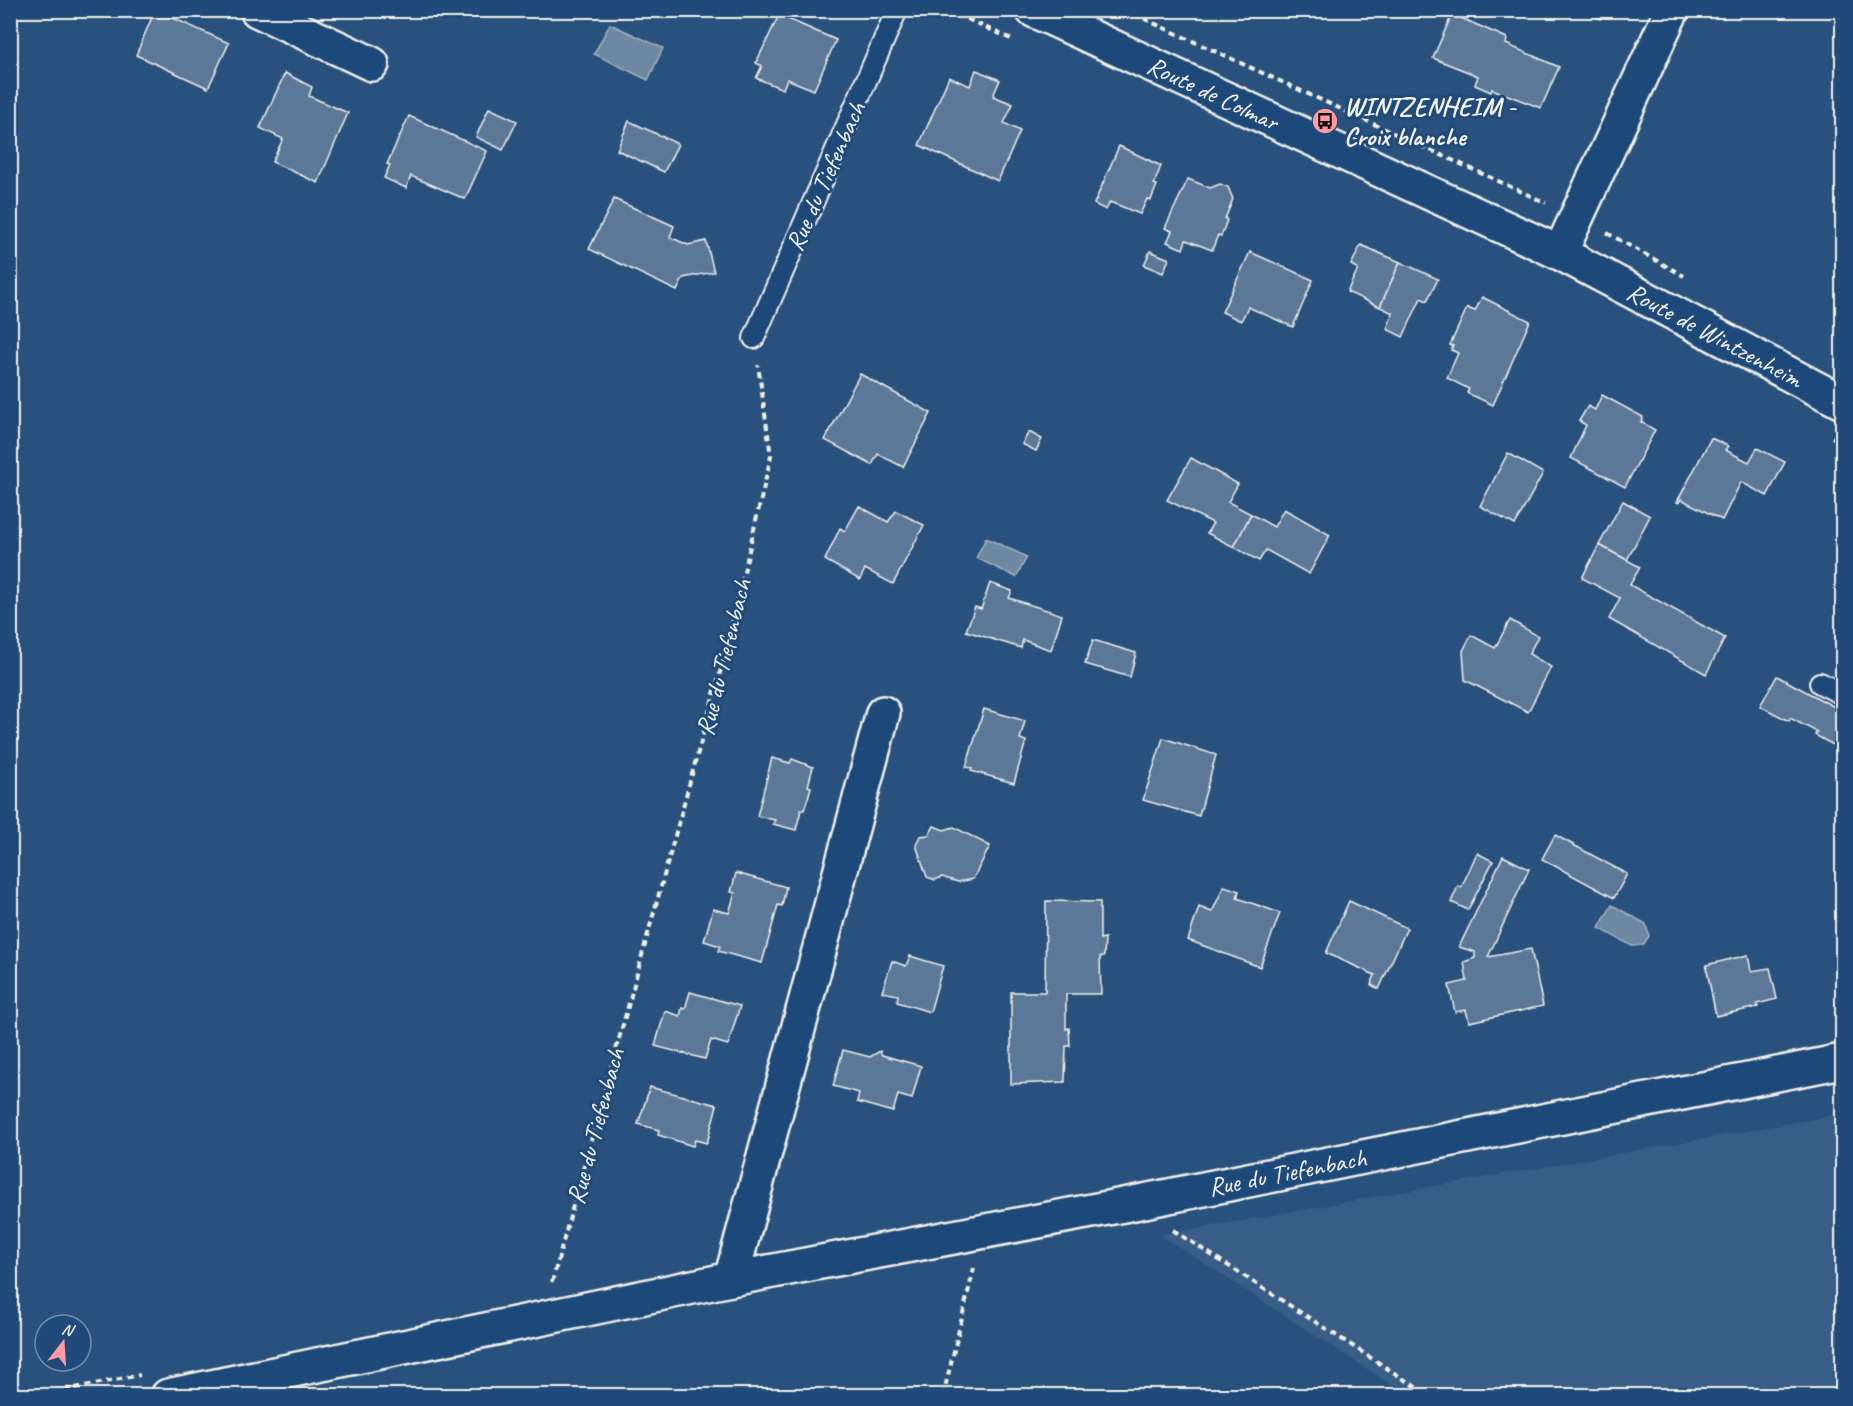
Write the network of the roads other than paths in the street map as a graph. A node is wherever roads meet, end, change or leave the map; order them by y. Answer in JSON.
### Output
{"nodes":[{"id":1,"x":256,"y":10,"type":"edge"},
{"id":2,"x":897,"y":10,"type":"edge"},
{"id":3,"x":1033,"y":10,"type":"edge"},
{"id":4,"x":1672,"y":10,"type":"edge"},
{"id":5,"x":372,"y":64,"type":"dead end"},
{"id":6,"x":1574,"y":260,"type":"junction"},
{"id":7,"x":754,"y":338,"type":"road end"},
{"id":8,"x":1842,"y":402,"type":"edge"},
{"id":9,"x":1820,"y":683,"type":"dead end"},
{"id":10,"x":1842,"y":694,"type":"edge"},
{"id":11,"x":883,"y":713,"type":"dead end"},
{"id":12,"x":1842,"y":1061,"type":"edge"},
{"id":13,"x":731,"y":1279,"type":"junction"},
{"id":14,"x":168,"y":1395,"type":"edge"}],
"edges":[{"from":1,"to":5,"type":"street"},
{"from":2,"to":7,"type":"lane","name":"Rue du Tiefenbach"},
{"from":3,"to":6,"type":"street","name":"Route de Colmar"},
{"from":4,"to":6,"type":"street"},
{"from":6,"to":8,"type":"street","name":"Route de Wintzenheim"},
{"from":9,"to":10,"type":"lane"},
{"from":11,"to":13,"type":"street"},
{"from":12,"to":13,"type":"street","name":"Rue du Tiefenbach"},
{"from":13,"to":14,"type":"street","name":"Rue du Tiefenbach"}]}
